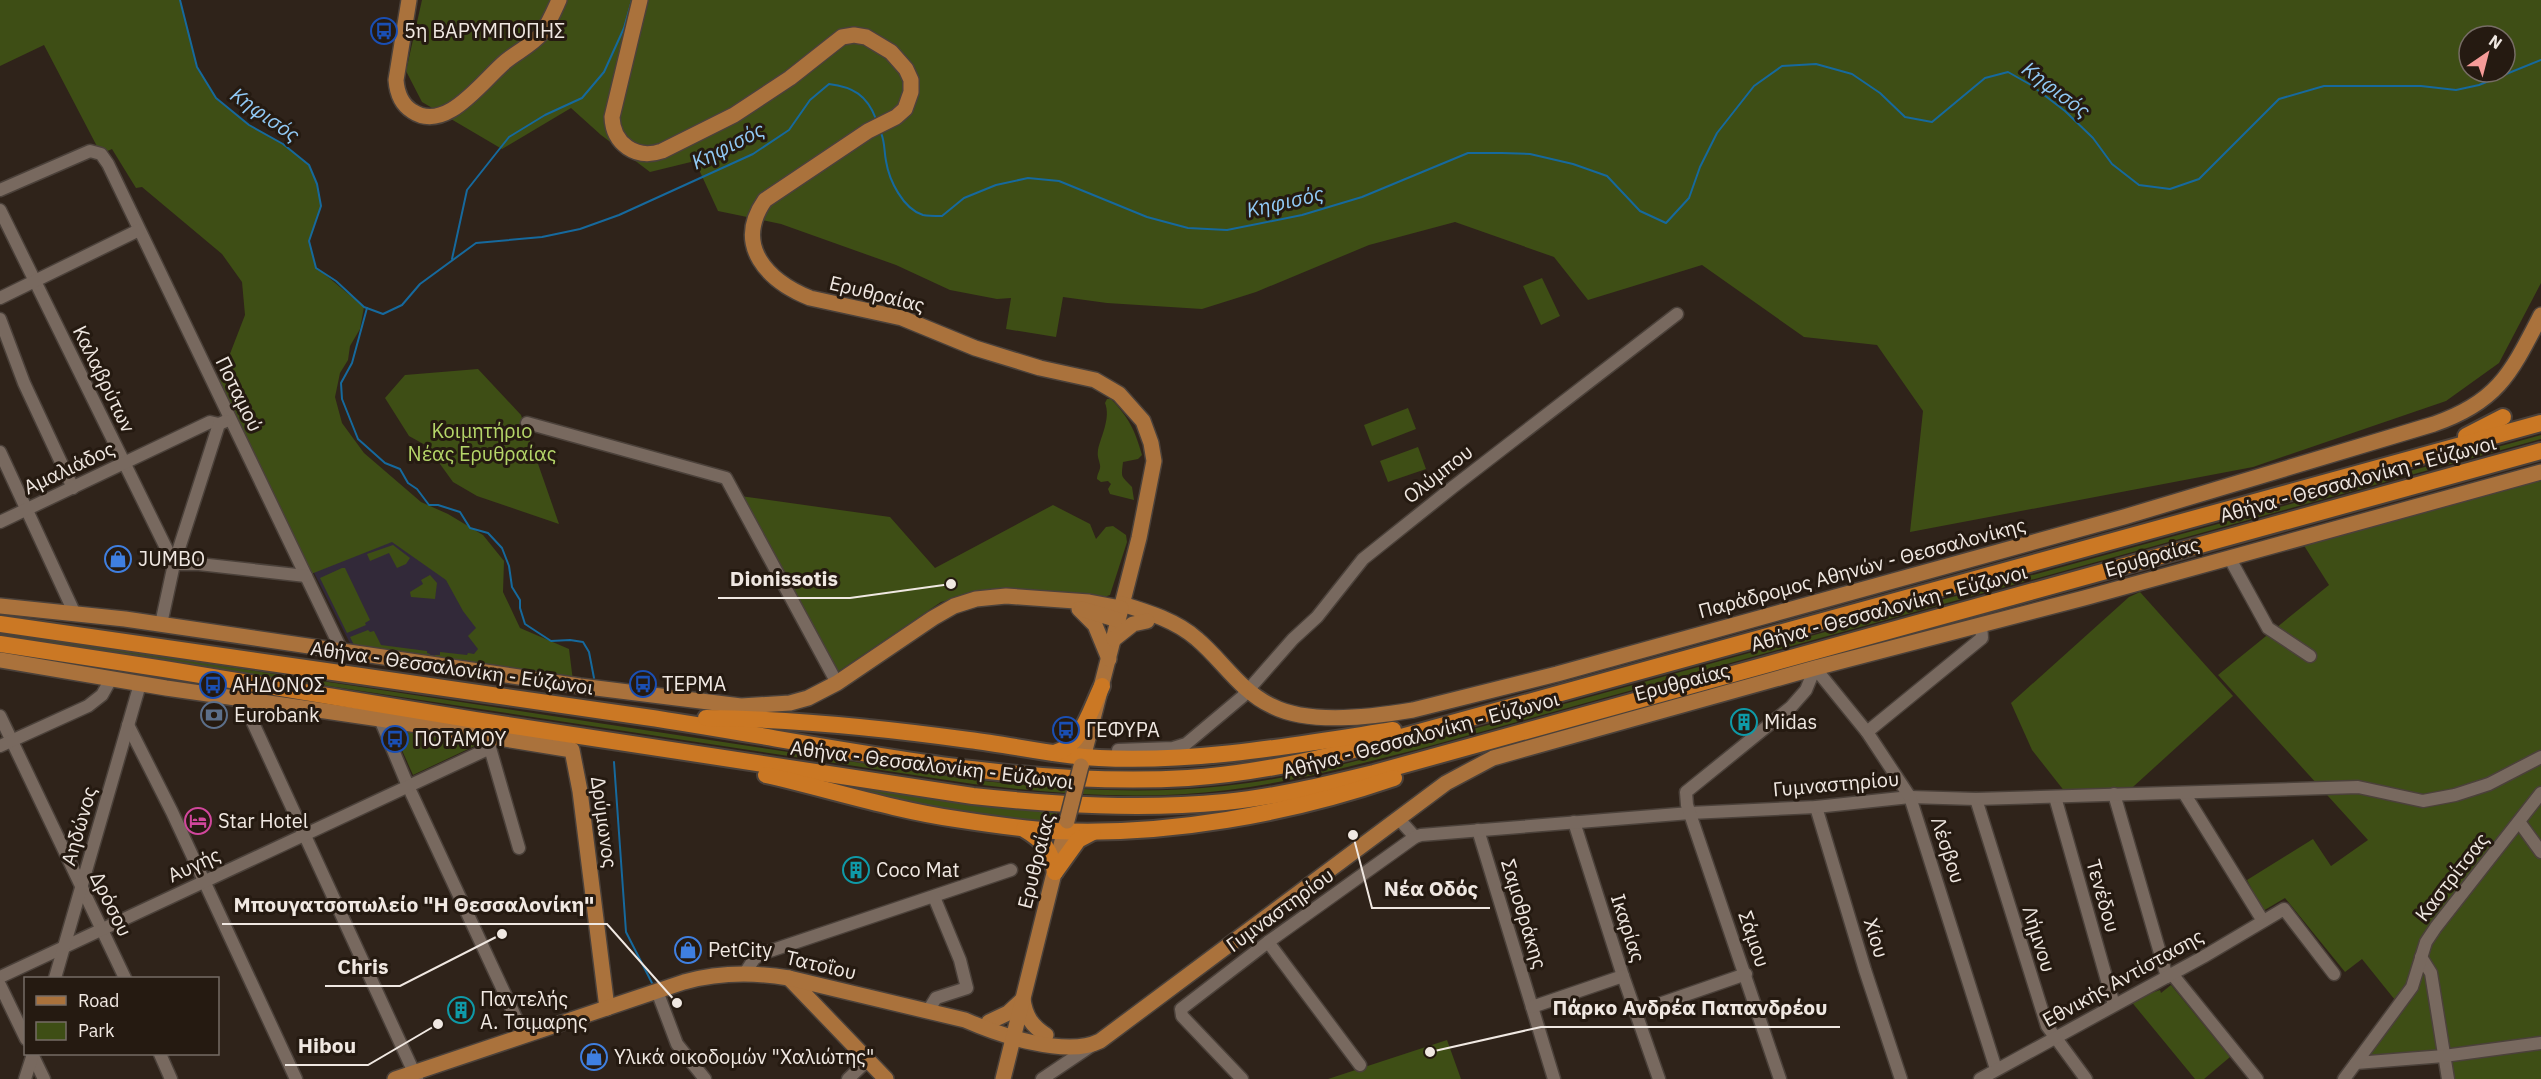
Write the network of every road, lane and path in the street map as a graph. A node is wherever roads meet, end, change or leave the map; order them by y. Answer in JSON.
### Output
{"nodes":[{"id":1,"x":409,"y":0,"type":"edge"},
{"id":2,"x":558,"y":0,"type":"edge"},
{"id":3,"x":640,"y":0,"type":"edge"},
{"id":4,"x":0,"y":190,"type":"edge"},
{"id":5,"x":0,"y":210,"type":"edge"},
{"id":6,"x":139,"y":230,"type":"junction"},
{"id":7,"x":34,"y":281,"type":"junction"},
{"id":8,"x":0,"y":298,"type":"edge"},
{"id":9,"x":1677,"y":314,"type":"dead end"},
{"id":10,"x":2541,"y":315,"type":"edge"},
{"id":11,"x":0,"y":319,"type":"edge"},
{"id":12,"x":2503,"y":417,"type":"dead end"},
{"id":13,"x":224,"y":422,"type":"junction"},
{"id":14,"x":527,"y":423,"type":"dead end"},
{"id":15,"x":2541,"y":423,"type":"edge"},
{"id":16,"x":2541,"y":451,"type":"edge"},
{"id":17,"x":0,"y":452,"type":"edge"},
{"id":18,"x":2436,"y":452,"type":"junction"},
{"id":19,"x":124,"y":464,"type":"junction"},
{"id":20,"x":2541,"y":472,"type":"edge"},
{"id":21,"x":72,"y":488,"type":"junction"},
{"id":22,"x":28,"y":509,"type":"junction"},
{"id":23,"x":0,"y":522,"type":"edge"},
{"id":24,"x":2229,"y":557,"type":"junction"},
{"id":25,"x":174,"y":564,"type":"junction"},
{"id":26,"x":306,"y":576,"type":"junction"},
{"id":27,"x":1050,"y":600,"type":"junction"},
{"id":28,"x":0,"y":606,"type":"edge"},
{"id":29,"x":1077,"y":608,"type":"junction"},
{"id":30,"x":74,"y":612,"type":"junction"},
{"id":31,"x":1120,"y":612,"type":"junction"},
{"id":32,"x":1147,"y":621,"type":"junction"},
{"id":33,"x":1168,"y":622,"type":"junction"},
{"id":34,"x":0,"y":624,"type":"edge"},
{"id":35,"x":161,"y":624,"type":"junction"},
{"id":36,"x":1981,"y":624,"type":"junction"},
{"id":37,"x":1114,"y":639,"type":"junction"},
{"id":38,"x":0,"y":645,"type":"edge"},
{"id":39,"x":342,"y":651,"type":"junction"},
{"id":40,"x":2310,"y":656,"type":"dead end"},
{"id":41,"x":0,"y":660,"type":"edge"},
{"id":42,"x":1108,"y":660,"type":"junction"},
{"id":43,"x":1815,"y":668,"type":"junction"},
{"id":44,"x":111,"y":679,"type":"junction"},
{"id":45,"x":837,"y":683,"type":"junction"},
{"id":46,"x":140,"y":684,"type":"junction"},
{"id":47,"x":1102,"y":686,"type":"junction"},
{"id":48,"x":1248,"y":691,"type":"junction"},
{"id":49,"x":242,"y":699,"type":"junction"},
{"id":50,"x":0,"y":716,"type":"edge"},
{"id":51,"x":645,"y":717,"type":"junction"},
{"id":52,"x":1466,"y":718,"type":"junction"},
{"id":53,"x":380,"y":719,"type":"junction"},
{"id":54,"x":128,"y":725,"type":"junction"},
{"id":55,"x":1868,"y":732,"type":"junction"},
{"id":56,"x":491,"y":742,"type":"junction"},
{"id":57,"x":6,"y":743,"type":"edge"},
{"id":58,"x":1472,"y":744,"type":"junction"},
{"id":59,"x":668,"y":750,"type":"junction"},
{"id":60,"x":1048,"y":752,"type":"junction"},
{"id":61,"x":1116,"y":754,"type":"junction"},
{"id":62,"x":2541,"y":757,"type":"edge"},
{"id":63,"x":1082,"y":762,"type":"junction"},
{"id":64,"x":408,"y":786,"type":"junction"},
{"id":65,"x":1686,"y":792,"type":"junction"},
{"id":66,"x":2184,"y":793,"type":"junction"},
{"id":67,"x":2541,"y":793,"type":"edge"},
{"id":68,"x":2114,"y":794,"type":"junction"},
{"id":69,"x":1910,"y":797,"type":"junction"},
{"id":70,"x":2055,"y":797,"type":"junction"},
{"id":71,"x":1976,"y":800,"type":"junction"},
{"id":72,"x":1816,"y":807,"type":"junction"},
{"id":73,"x":1690,"y":813,"type":"junction"},
{"id":74,"x":1658,"y":816,"type":"junction"},
{"id":75,"x":1398,"y":818,"type":"junction"},
{"id":76,"x":1574,"y":822,"type":"junction"},
{"id":77,"x":2520,"y":823,"type":"junction"},
{"id":78,"x":1066,"y":826,"type":"junction"},
{"id":79,"x":1021,"y":827,"type":"junction"},
{"id":80,"x":1478,"y":830,"type":"junction"},
{"id":81,"x":1097,"y":831,"type":"junction"},
{"id":82,"x":303,"y":835,"type":"junction"},
{"id":83,"x":1415,"y":837,"type":"junction"},
{"id":84,"x":519,"y":848,"type":"dead end"},
{"id":85,"x":2541,"y":852,"type":"edge"},
{"id":86,"x":1011,"y":870,"type":"dead end"},
{"id":87,"x":1055,"y":872,"type":"junction"},
{"id":88,"x":205,"y":882,"type":"junction"},
{"id":89,"x":81,"y":887,"type":"junction"},
{"id":90,"x":934,"y":897,"type":"junction"},
{"id":91,"x":2263,"y":921,"type":"junction"},
{"id":92,"x":102,"y":930,"type":"junction"},
{"id":93,"x":1268,"y":942,"type":"junction"},
{"id":94,"x":64,"y":946,"type":"junction"},
{"id":95,"x":2421,"y":957,"type":"junction"},
{"id":96,"x":745,"y":973,"type":"junction"},
{"id":97,"x":1746,"y":974,"type":"junction"},
{"id":98,"x":2334,"y":974,"type":"dead end"},
{"id":99,"x":2169,"y":975,"type":"junction"},
{"id":100,"x":1623,"y":976,"type":"junction"},
{"id":101,"x":0,"y":977,"type":"edge"},
{"id":102,"x":55,"y":977,"type":"edge"},
{"id":103,"x":125,"y":977,"type":"edge"},
{"id":104,"x":789,"y":978,"type":"junction"},
{"id":105,"x":0,"y":985,"type":"edge"},
{"id":106,"x":657,"y":991,"type":"junction"},
{"id":107,"x":1023,"y":998,"type":"junction"},
{"id":108,"x":2114,"y":1005,"type":"junction"},
{"id":109,"x":1532,"y":1007,"type":"junction"},
{"id":110,"x":607,"y":1008,"type":"junction"},
{"id":111,"x":928,"y":1011,"type":"junction"},
{"id":112,"x":1636,"y":1012,"type":"junction"},
{"id":113,"x":987,"y":1026,"type":"junction"},
{"id":114,"x":1115,"y":1028,"type":"junction"},
{"id":115,"x":1015,"y":1032,"type":"junction"},
{"id":116,"x":24,"y":1035,"type":"edge"},
{"id":117,"x":524,"y":1035,"type":"junction"},
{"id":118,"x":1046,"y":1035,"type":"junction"},
{"id":119,"x":2054,"y":1038,"type":"junction"},
{"id":120,"x":2541,"y":1043,"type":"edge"},
{"id":121,"x":1091,"y":1045,"type":"junction"},
{"id":122,"x":33,"y":1055,"type":"edge"},
{"id":123,"x":33,"y":1055,"type":"edge"},
{"id":124,"x":161,"y":1055,"type":"edge"},
{"id":125,"x":2444,"y":1056,"type":"junction"},
{"id":126,"x":868,"y":1060,"type":"junction"},
{"id":127,"x":1008,"y":1060,"type":"junction"},
{"id":128,"x":2356,"y":1063,"type":"junction"},
{"id":129,"x":1360,"y":1065,"type":"dead end"},
{"id":130,"x":1996,"y":1069,"type":"junction"},
{"id":131,"x":416,"y":1076,"type":"edge"},
{"id":132,"x":26,"y":1079,"type":"edge"},
{"id":133,"x":44,"y":1079,"type":"edge"},
{"id":134,"x":171,"y":1079,"type":"edge"},
{"id":135,"x":296,"y":1079,"type":"edge"},
{"id":136,"x":395,"y":1079,"type":"edge"},
{"id":137,"x":705,"y":1079,"type":"edge"},
{"id":138,"x":848,"y":1079,"type":"edge"},
{"id":139,"x":886,"y":1079,"type":"edge"},
{"id":140,"x":1003,"y":1079,"type":"edge"},
{"id":141,"x":1042,"y":1079,"type":"edge"},
{"id":142,"x":1242,"y":1079,"type":"edge"},
{"id":143,"x":1554,"y":1079,"type":"edge"},
{"id":144,"x":1659,"y":1079,"type":"edge"},
{"id":145,"x":1780,"y":1079,"type":"edge"},
{"id":146,"x":1901,"y":1079,"type":"edge"},
{"id":147,"x":1980,"y":1079,"type":"edge"},
{"id":148,"x":2086,"y":1079,"type":"edge"},
{"id":149,"x":2257,"y":1079,"type":"edge"},
{"id":150,"x":2344,"y":1079,"type":"edge"},
{"id":151,"x":2448,"y":1079,"type":"edge"}],
"edges":[{"from":1,"to":2,"type":"main road"},
{"from":3,"to":31,"type":"main road","name":"Ερυθραίας"},
{"from":4,"to":6,"type":"street","name":"Ποταμού"},
{"from":5,"to":7,"type":"street","name":"Καλαβρύτων"},
{"from":6,"to":7,"type":"street"},
{"from":6,"to":13,"type":"street","name":"Ποταμού"},
{"from":7,"to":8,"type":"street"},
{"from":7,"to":19,"type":"street","name":"Καλαβρύτων"},
{"from":9,"to":48,"type":"street","name":"Ολύμπου"},
{"from":10,"to":48,"type":"main road","name":"Παράδρομος Αθηνών - Θεσσαλονίκης"},
{"from":11,"to":21,"type":"street"},
{"from":12,"to":18,"type":"highway"},
{"from":13,"to":19,"type":"street","name":"Αμαλιάδος"},
{"from":13,"to":25,"type":"street"},
{"from":13,"to":26,"type":"street","name":"Ποταμού"},
{"from":14,"to":45,"type":"street"},
{"from":15,"to":18,"type":"highway","name":"Αθήνα - Θεσσαλονίκη - Εύζωνοι"},
{"from":16,"to":58,"type":"highway","name":"Αθήνα - Θεσσαλονίκη - Εύζωνοι"},
{"from":17,"to":22,"type":"street"},
{"from":18,"to":52,"type":"highway","name":"Αθήνα - Θεσσαλονίκη - Εύζωνοι"},
{"from":19,"to":21,"type":"street","name":"Αμαλιάδος"},
{"from":19,"to":25,"type":"street","name":"Καλαβρύτων"},
{"from":20,"to":24,"type":"main road","name":"Ερυθραίας"},
{"from":21,"to":22,"type":"street","name":"Αμαλιάδος"},
{"from":22,"to":23,"type":"street","name":"Αμαλιάδος"},
{"from":22,"to":30,"type":"street"},
{"from":24,"to":36,"type":"main road","name":"Ερυθραίας"},
{"from":24,"to":40,"type":"street"},
{"from":25,"to":26,"type":"street"},
{"from":25,"to":35,"type":"street"},
{"from":26,"to":39,"type":"street","name":"Ποταμού"},
{"from":27,"to":29,"type":"main road","name":"Παράδρομος Αθηνών - Θεσσαλονίκης"},
{"from":27,"to":31,"type":"main road","name":"Παράδρομος Αθηνών - Θεσσαλονίκης"},
{"from":27,"to":45,"type":"main road","name":"Παράδρομος Αθηνών - Θεσσαλονίκης"},
{"from":28,"to":30,"type":"main road","name":"Παράδρομος Αθηνών - Θεσσαλονίκης"},
{"from":29,"to":31,"type":"main road","name":"Παράδρομος Αθηνών - Θεσσαλονίκης"},
{"from":29,"to":42,"type":"main road"},
{"from":30,"to":35,"type":"main road","name":"Παράδρομος Αθηνών - Θεσσαλονίκης"},
{"from":31,"to":32,"type":"main road","name":"Παράδρομος Αθηνών - Θεσσαλονίκης"},
{"from":31,"to":33,"type":"main road","name":"Παράδρομος Αθηνών - Θεσσαλονίκης"},
{"from":31,"to":37,"type":"main road","name":"Ερυθραίας"},
{"from":32,"to":33,"type":"main road","name":"Παράδρομος Αθηνών - Θεσσαλονίκης"},
{"from":32,"to":37,"type":"main road"},
{"from":33,"to":48,"type":"main road","name":"Παράδρομος Αθηνών - Θεσσαλονίκης"},
{"from":34,"to":51,"type":"highway","name":"Αθήνα - Θεσσαλονίκη - Εύζωνοι"},
{"from":35,"to":39,"type":"main road","name":"Παράδρομος Αθηνών - Θεσσαλονίκης"},
{"from":36,"to":43,"type":"main road","name":"Ερυθραίας"},
{"from":36,"to":55,"type":"street"},
{"from":37,"to":42,"type":"main road","name":"Ερυθραίας"},
{"from":38,"to":59,"type":"highway","name":"Αθήνα - Θεσσαλονίκη - Εύζωνοι"},
{"from":39,"to":45,"type":"main road","name":"Παράδρομος Αθηνών - Θεσσαλονίκης"},
{"from":41,"to":44,"type":"main road"},
{"from":42,"to":47,"type":"main road","name":"Ερυθραίας"},
{"from":43,"to":55,"type":"street","name":"Λέσβου"},
{"from":43,"to":65,"type":"street"},
{"from":43,"to":75,"type":"main road","name":"Ερυθραίας"},
{"from":44,"to":46,"type":"main road"},
{"from":44,"to":57,"type":"street"},
{"from":46,"to":49,"type":"main road"},
{"from":46,"to":54,"type":"street","name":"Αηδώνος"},
{"from":47,"to":60,"type":"highway"},
{"from":47,"to":63,"type":"main road","name":"Ερυθραίας"},
{"from":48,"to":61,"type":"street","name":"Ολύμπου"},
{"from":49,"to":53,"type":"main road"},
{"from":49,"to":82,"type":"street"},
{"from":50,"to":57,"type":"street","name":"Δρόσου"},
{"from":51,"to":52,"type":"highway","name":"Αθήνα - Θεσσαλονίκη - Εύζωνοι"},
{"from":51,"to":60,"type":"highway"},
{"from":52,"to":61,"type":"highway"},
{"from":53,"to":56,"type":"main road"},
{"from":53,"to":64,"type":"street"},
{"from":54,"to":88,"type":"street"},
{"from":54,"to":89,"type":"street","name":"Αηδώνος"},
{"from":55,"to":69,"type":"street","name":"Λέσβου"},
{"from":56,"to":64,"type":"street","name":"Αυγής"},
{"from":56,"to":84,"type":"street"},
{"from":56,"to":110,"type":"main road","name":"Δρύμωνος"},
{"from":57,"to":89,"type":"street","name":"Δρόσου"},
{"from":58,"to":59,"type":"highway","name":"Αθήνα - Θεσσαλονίκη - Εύζωνοι"},
{"from":58,"to":81,"type":"highway"},
{"from":59,"to":79,"type":"highway"},
{"from":60,"to":63,"type":"highway"},
{"from":61,"to":63,"type":"highway"},
{"from":62,"to":66,"type":"street","name":"Γυμναστηρίου"},
{"from":63,"to":78,"type":"main road","name":"Ερυθραίας","bridge":true},
{"from":64,"to":82,"type":"street","name":"Αυγής"},
{"from":64,"to":117,"type":"street"},
{"from":65,"to":73,"type":"street","name":"Σάμου"},
{"from":65,"to":74,"type":"street"},
{"from":66,"to":68,"type":"street","name":"Γυμναστηρίου"},
{"from":66,"to":91,"type":"street"},
{"from":67,"to":77,"type":"street","name":"Καστρίτσας"},
{"from":68,"to":70,"type":"street","name":"Γυμναστηρίου"},
{"from":68,"to":99,"type":"street"},
{"from":69,"to":71,"type":"street","name":"Γυμναστηρίου"},
{"from":69,"to":72,"type":"street","name":"Γυμναστηρίου"},
{"from":69,"to":130,"type":"street","name":"Λέσβου"},
{"from":70,"to":71,"type":"street","name":"Γυμναστηρίου"},
{"from":70,"to":108,"type":"street","name":"Τενέδου"},
{"from":71,"to":119,"type":"street","name":"Λήμνου"},
{"from":72,"to":73,"type":"street","name":"Γυμναστηρίου"},
{"from":72,"to":146,"type":"street","name":"Χίου"},
{"from":73,"to":74,"type":"street","name":"Γυμναστηρίου"},
{"from":73,"to":97,"type":"street","name":"Σάμου"},
{"from":74,"to":76,"type":"street","name":"Γυμναστηρίου"},
{"from":75,"to":83,"type":"street"},
{"from":75,"to":114,"type":"main road","name":"Ερυθραίας"},
{"from":76,"to":80,"type":"street","name":"Γυμναστηρίου"},
{"from":76,"to":100,"type":"street","name":"Ικαρίας"},
{"from":77,"to":85,"type":"street"},
{"from":77,"to":95,"type":"street","name":"Καστρίτσας"},
{"from":78,"to":79,"type":"highway"},
{"from":78,"to":81,"type":"highway"},
{"from":78,"to":87,"type":"main road","name":"Ερυθραίας"},
{"from":79,"to":87,"type":"highway"},
{"from":80,"to":83,"type":"street","name":"Γυμναστηρίου"},
{"from":80,"to":109,"type":"street","name":"Σαμοθράκης"},
{"from":81,"to":87,"type":"highway"},
{"from":82,"to":88,"type":"street","name":"Αυγής"},
{"from":82,"to":131,"type":"street"},
{"from":83,"to":93,"type":"street","name":"Γυμναστηρίου"},
{"from":86,"to":90,"type":"street"},
{"from":87,"to":107,"type":"main road","name":"Ερυθραίας"},
{"from":88,"to":92,"type":"street","name":"Αυγής"},
{"from":88,"to":135,"type":"street"},
{"from":89,"to":92,"type":"street","name":"Δρόσου"},
{"from":89,"to":94,"type":"street","name":"Αηδώνος"},
{"from":90,"to":96,"type":"street"},
{"from":90,"to":111,"type":"street"},
{"from":91,"to":98,"type":"street","name":"Εθνικής Αντίστασης"},
{"from":91,"to":99,"type":"street","name":"Εθνικής Αντίστασης"},
{"from":92,"to":94,"type":"street","name":"Αυγής"},
{"from":92,"to":103,"type":"street","name":"Δρόσου"},
{"from":93,"to":129,"type":"street"},
{"from":93,"to":142,"type":"street","name":"Γυμναστηρίου"},
{"from":94,"to":101,"type":"street","name":"Αυγής"},
{"from":94,"to":102,"type":"street","name":"Αηδώνος"},
{"from":95,"to":125,"type":"street"},
{"from":95,"to":128,"type":"street","name":"Καστρίτσας"},
{"from":96,"to":104,"type":"main road","name":"Τατοΐου"},
{"from":96,"to":106,"type":"main road","name":"Τατοΐου"},
{"from":97,"to":112,"type":"street"},
{"from":97,"to":145,"type":"street","name":"Σάμου"},
{"from":99,"to":108,"type":"street","name":"Εθνικής Αντίστασης"},
{"from":99,"to":149,"type":"street"},
{"from":100,"to":109,"type":"street"},
{"from":100,"to":112,"type":"street","name":"Ικαρίας"},
{"from":104,"to":111,"type":"main road","name":"Τατοΐου"},
{"from":104,"to":126,"type":"main road"},
{"from":105,"to":116,"type":"street"},
{"from":106,"to":110,"type":"main road","name":"Τατοΐου"},
{"from":106,"to":137,"type":"street"},
{"from":107,"to":113,"type":"main road"},
{"from":107,"to":115,"type":"main road","name":"Ερυθραίας"},
{"from":107,"to":118,"type":"main road"},
{"from":108,"to":119,"type":"street","name":"Εθνικής Αντίστασης"},
{"from":109,"to":143,"type":"street","name":"Σαμοθράκης"},
{"from":110,"to":117,"type":"main road","name":"Τατοΐου"},
{"from":111,"to":113,"type":"main road","name":"Τατοΐου"},
{"from":112,"to":144,"type":"street","name":"Ικαρίας"},
{"from":113,"to":115,"type":"main road","name":"Τατοΐου"},
{"from":113,"to":127,"type":"main road"},
{"from":114,"to":118,"type":"main road","name":"Ερυθραίας"},
{"from":114,"to":121,"type":"main road","name":"Ερυθραίας"},
{"from":115,"to":118,"type":"main road","name":"Ερυθραίας"},
{"from":115,"to":121,"type":"main road"},
{"from":115,"to":127,"type":"main road","name":"Ερυθραίας"},
{"from":117,"to":131,"type":"main road","name":"Τατοΐου"},
{"from":119,"to":130,"type":"street","name":"Εθνικής Αντίστασης"},
{"from":119,"to":148,"type":"street","name":"Λήμνου"},
{"from":120,"to":125,"type":"street"},
{"from":121,"to":141,"type":"street","name":"Ερυθραίας"},
{"from":122,"to":132,"type":"street"},
{"from":123,"to":133,"type":"street"},
{"from":124,"to":134,"type":"street"},
{"from":125,"to":128,"type":"street"},
{"from":125,"to":151,"type":"street"},
{"from":126,"to":138,"type":"street"},
{"from":126,"to":139,"type":"main road"},
{"from":127,"to":140,"type":"main road","name":"Ερυθραίας"},
{"from":128,"to":150,"type":"street","name":"Καστρίτσας"},
{"from":130,"to":147,"type":"street","name":"Εθνικής Αντίστασης"},
{"from":131,"to":136,"type":"main road","name":"Τατοΐου"}]}
